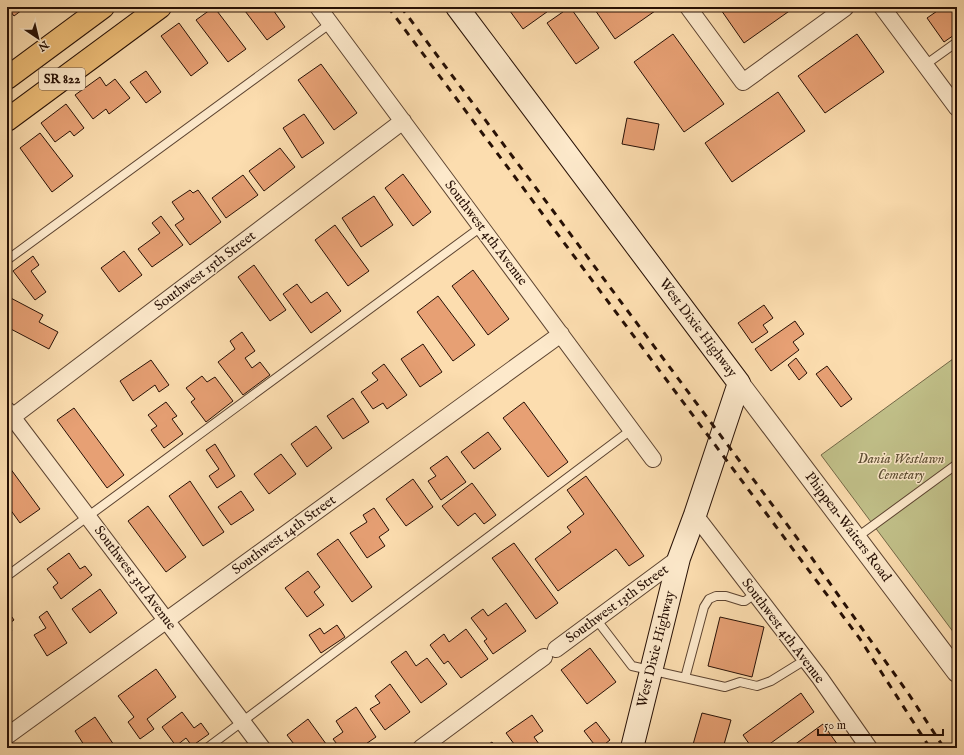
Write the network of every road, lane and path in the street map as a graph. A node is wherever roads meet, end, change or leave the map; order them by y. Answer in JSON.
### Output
{"nodes":[{"id":1,"x":103,"y":7,"type":"edge"},
{"id":2,"x":160,"y":7,"type":"edge"},
{"id":3,"x":318,"y":7,"type":"edge"},
{"id":4,"x":457,"y":7,"type":"edge"},
{"id":5,"x":688,"y":7,"type":"edge"},
{"id":6,"x":844,"y":7,"type":"edge"},
{"id":7,"x":882,"y":7,"type":"edge"},
{"id":8,"x":330,"y":23,"type":"junction"},
{"id":9,"x":957,"y":42,"type":"edge"},
{"id":10,"x":925,"y":65,"type":"junction"},
{"id":11,"x":7,"y":78,"type":"edge"},
{"id":12,"x":957,"y":108,"type":"edge"},
{"id":13,"x":7,"y":120,"type":"edge"},
{"id":14,"x":403,"y":121,"type":"junction"},
{"id":15,"x":482,"y":227,"type":"junction"},
{"id":16,"x":7,"y":260,"type":"edge"},
{"id":17,"x":561,"y":334,"type":"junction"},
{"id":18,"x":739,"y":383,"type":"junction"},
{"id":19,"x":9,"y":416,"type":"edge"},
{"id":20,"x":632,"y":430,"type":"junction"},
{"id":21,"x":653,"y":459,"type":"dead end"},
{"id":22,"x":957,"y":464,"type":"edge"},
{"id":23,"x":695,"y":515,"type":"junction"},
{"id":24,"x":88,"y":517,"type":"junction"},
{"id":25,"x":856,"y":538,"type":"junction"},
{"id":26,"x":679,"y":558,"type":"junction"},
{"id":27,"x":7,"y":576,"type":"edge"},
{"id":28,"x":755,"y":594,"type":"junction"},
{"id":29,"x":596,"y":619,"type":"junction"},
{"id":30,"x":166,"y":620,"type":"junction"},
{"id":31,"x":805,"y":660,"type":"junction"},
{"id":32,"x":651,"y":670,"type":"junction"},
{"id":33,"x":957,"y":672,"type":"edge"},
{"id":34,"x":685,"y":678,"type":"junction"},
{"id":35,"x":242,"y":722,"type":"junction"},
{"id":36,"x":7,"y":736,"type":"edge"},
{"id":37,"x":207,"y":748,"type":"edge"},
{"id":38,"x":262,"y":748,"type":"edge"},
{"id":39,"x":421,"y":748,"type":"edge"},
{"id":40,"x":632,"y":748,"type":"edge"},
{"id":41,"x":869,"y":748,"type":"edge"}],
"edges":[{"from":1,"to":11,"type":"main road","number":"SR 822"},
{"from":2,"to":13,"type":"main road","number":"SR 822"},
{"from":3,"to":8,"type":"street","name":"Southwest 4th Avenue"},
{"from":4,"to":18,"type":"main road","name":"West Dixie Highway"},
{"from":5,"to":6,"type":"street"},
{"from":7,"to":10,"type":"street"},
{"from":8,"to":14,"type":"street","name":"Southwest 4th Avenue"},
{"from":8,"to":16,"type":"lane"},
{"from":9,"to":10,"type":"lane"},
{"from":10,"to":12,"type":"street"},
{"from":14,"to":15,"type":"street","name":"Southwest 4th Avenue"},
{"from":14,"to":19,"type":"street","name":"Southwest 15th Street"},
{"from":15,"to":17,"type":"street","name":"Southwest 4th Avenue"},
{"from":15,"to":24,"type":"lane"},
{"from":17,"to":20,"type":"street","name":"Southwest 4th Avenue"},
{"from":17,"to":30,"type":"street","name":"Southwest 14th Street"},
{"from":18,"to":23,"type":"main road","name":"West Dixie Highway"},
{"from":18,"to":25,"type":"street","name":"Phippen-Waiters Road"},
{"from":19,"to":24,"type":"street","name":"Southwest 3rd Avenue"},
{"from":20,"to":21,"type":"street","name":"Southwest 4th Avenue"},
{"from":20,"to":35,"type":"lane"},
{"from":22,"to":25,"type":"lane"},
{"from":23,"to":26,"type":"main road","name":"West Dixie Highway"},
{"from":23,"to":28,"type":"street","name":"Southwest 4th Avenue"},
{"from":24,"to":27,"type":"lane"},
{"from":24,"to":30,"type":"street","name":"Southwest 3rd Avenue"},
{"from":25,"to":33,"type":"street","name":"Phippen-Waiters Road"},
{"from":26,"to":29,"type":"street","name":"Southwest 13th Street"},
{"from":26,"to":32,"type":"main road","name":"West Dixie Highway"},
{"from":28,"to":31,"type":"street","name":"Southwest 4th Avenue"},
{"from":28,"to":34,"type":"lane"},
{"from":29,"to":32,"type":"lane"},
{"from":29,"to":39,"type":"street","name":"Southwest 13th Street"},
{"from":30,"to":35,"type":"street","name":"Southwest 3rd Avenue"},
{"from":30,"to":36,"type":"street","name":"Southwest 14th Street"},
{"from":31,"to":34,"type":"lane"},
{"from":31,"to":41,"type":"street","name":"Southwest 4th Avenue"},
{"from":32,"to":34,"type":"lane"},
{"from":32,"to":40,"type":"main road","name":"West Dixie Highway"},
{"from":35,"to":37,"type":"lane"},
{"from":35,"to":38,"type":"street","name":"Southwest 3rd Avenue"}]}
